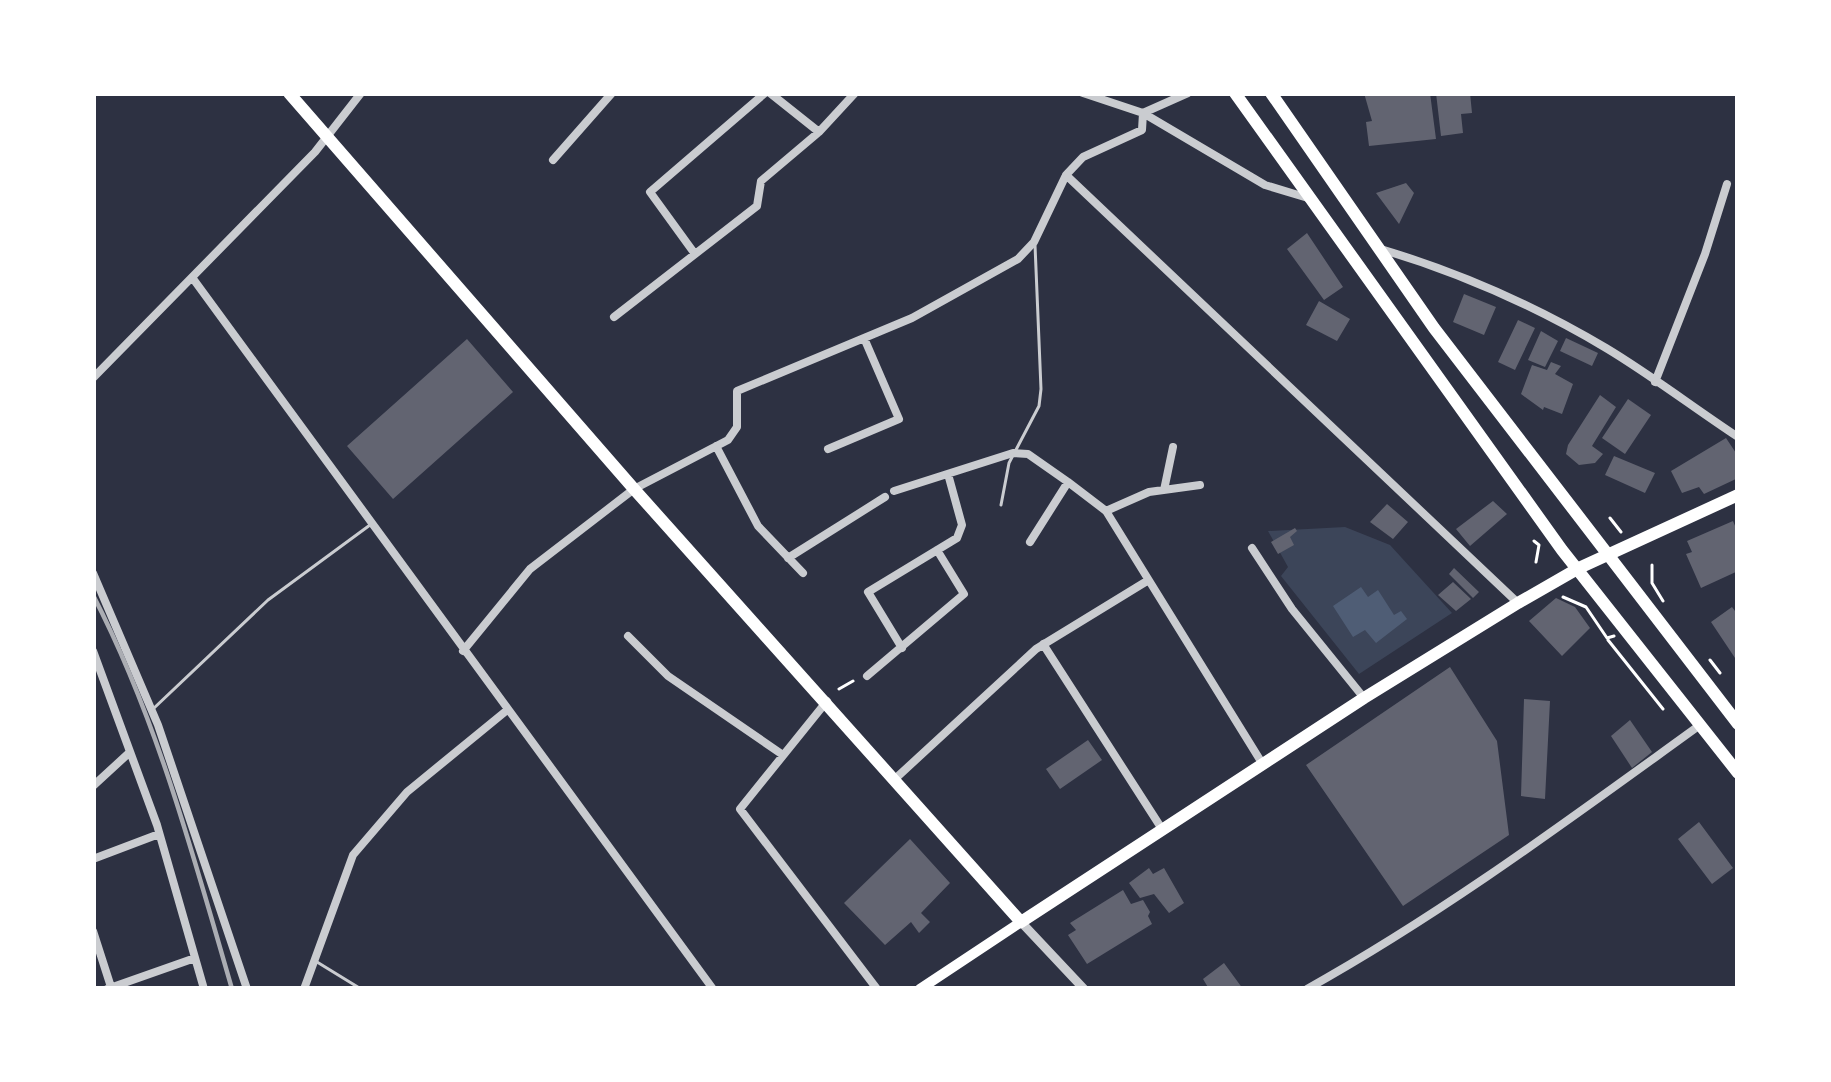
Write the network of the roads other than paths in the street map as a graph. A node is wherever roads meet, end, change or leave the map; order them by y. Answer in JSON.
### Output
{"nodes":[{"id":1,"x":289,"y":93,"type":"edge"},
{"id":2,"x":362,"y":93,"type":"edge"},
{"id":3,"x":612,"y":93,"type":"edge"},
{"id":4,"x":767,"y":93,"type":"edge"},
{"id":5,"x":855,"y":93,"type":"edge"},
{"id":6,"x":1083,"y":93,"type":"edge"},
{"id":7,"x":1188,"y":93,"type":"edge"},
{"id":8,"x":1235,"y":93,"type":"edge"},
{"id":9,"x":1270,"y":93,"type":"edge"},
{"id":10,"x":1143,"y":113,"type":"junction"},
{"id":11,"x":819,"y":132,"type":"junction"},
{"id":12,"x":328,"y":139,"type":"junction"},
{"id":13,"x":553,"y":160,"type":"dead end"},
{"id":14,"x":1066,"y":176,"type":"junction"},
{"id":15,"x":1727,"y":184,"type":"dead end"},
{"id":16,"x":1311,"y":200,"type":"junction"},
{"id":17,"x":1034,"y":242,"type":"junction"},
{"id":18,"x":1382,"y":250,"type":"junction"},
{"id":19,"x":695,"y":254,"type":"junction"},
{"id":20,"x":194,"y":280,"type":"junction"},
{"id":21,"x":614,"y":317,"type":"dead end"},
{"id":22,"x":864,"y":338,"type":"junction"},
{"id":23,"x":93,"y":378,"type":"edge"},
{"id":24,"x":1655,"y":382,"type":"junction"},
{"id":25,"x":1738,"y":436,"type":"edge"},
{"id":26,"x":716,"y":446,"type":"junction"},
{"id":27,"x":1173,"y":446,"type":"dead end"},
{"id":28,"x":827,"y":449,"type":"dead end"},
{"id":29,"x":1013,"y":453,"type":"junction"},
{"id":30,"x":948,"y":474,"type":"junction"},
{"id":31,"x":1069,"y":482,"type":"junction"},
{"id":32,"x":1199,"y":485,"type":"dead end"},
{"id":33,"x":634,"y":489,"type":"junction"},
{"id":34,"x":1164,"y":490,"type":"junction"},
{"id":35,"x":1738,"y":495,"type":"edge"},
{"id":36,"x":1001,"y":505,"type":"dead end"},
{"id":37,"x":1106,"y":511,"type":"junction"},
{"id":38,"x":371,"y":525,"type":"junction"},
{"id":39,"x":1030,"y":542,"type":"dead end"},
{"id":40,"x":1252,"y":548,"type":"dead end"},
{"id":41,"x":937,"y":550,"type":"junction"},
{"id":42,"x":1607,"y":555,"type":"junction"},
{"id":43,"x":788,"y":557,"type":"junction"},
{"id":44,"x":1579,"y":568,"type":"junction"},
{"id":45,"x":93,"y":573,"type":"edge"},
{"id":46,"x":803,"y":573,"type":"dead end"},
{"id":47,"x":1147,"y":581,"type":"junction"},
{"id":48,"x":1518,"y":603,"type":"junction"},
{"id":49,"x":628,"y":636,"type":"dead end"},
{"id":50,"x":1043,"y":644,"type":"junction"},
{"id":51,"x":902,"y":648,"type":"junction"},
{"id":52,"x":93,"y":651,"type":"edge"},
{"id":53,"x":463,"y":651,"type":"junction"},
{"id":54,"x":867,"y":676,"type":"road end"},
{"id":55,"x":1364,"y":698,"type":"junction"},
{"id":56,"x":827,"y":701,"type":"junction"},
{"id":57,"x":152,"y":710,"type":"junction"},
{"id":58,"x":506,"y":711,"type":"junction"},
{"id":59,"x":1735,"y":713,"type":"edge"},
{"id":60,"x":1700,"y":725,"type":"junction"},
{"id":61,"x":130,"y":752,"type":"junction"},
{"id":62,"x":783,"y":755,"type":"junction"},
{"id":63,"x":1263,"y":764,"type":"junction"},
{"id":64,"x":1738,"y":773,"type":"edge"},
{"id":65,"x":896,"y":778,"type":"junction"},
{"id":66,"x":93,"y":786,"type":"edge"},
{"id":67,"x":1162,"y":830,"type":"junction"},
{"id":68,"x":160,"y":833,"type":"junction"},
{"id":69,"x":93,"y":859,"type":"edge"},
{"id":70,"x":1021,"y":922,"type":"junction"},
{"id":71,"x":93,"y":932,"type":"edge"},
{"id":72,"x":195,"y":958,"type":"junction"},
{"id":73,"x":314,"y":961,"type":"junction"},
{"id":74,"x":109,"y":988,"type":"edge"},
{"id":75,"x":204,"y":989,"type":"edge"},
{"id":76,"x":248,"y":989,"type":"edge"},
{"id":77,"x":304,"y":989,"type":"edge"},
{"id":78,"x":362,"y":989,"type":"edge"},
{"id":79,"x":713,"y":989,"type":"edge"},
{"id":80,"x":877,"y":989,"type":"edge"},
{"id":81,"x":920,"y":989,"type":"edge"},
{"id":82,"x":1084,"y":989,"type":"edge"},
{"id":83,"x":1306,"y":989,"type":"edge"}],
"edges":[{"from":1,"to":12,"type":"main road"},
{"from":2,"to":12,"type":"street"},
{"from":3,"to":13,"type":"street"},
{"from":4,"to":11,"type":"street"},
{"from":4,"to":19,"type":"street"},
{"from":5,"to":11,"type":"street"},
{"from":6,"to":10,"type":"street"},
{"from":7,"to":10,"type":"street"},
{"from":8,"to":16,"type":"main road"},
{"from":9,"to":18,"type":"main road"},
{"from":10,"to":14,"type":"street"},
{"from":10,"to":16,"type":"street"},
{"from":11,"to":19,"type":"street"},
{"from":12,"to":20,"type":"street"},
{"from":12,"to":33,"type":"main road"},
{"from":14,"to":17,"type":"street"},
{"from":14,"to":48,"type":"street"},
{"from":15,"to":24,"type":"street"},
{"from":16,"to":44,"type":"main road"},
{"from":17,"to":22,"type":"street"},
{"from":17,"to":29,"type":"lane"},
{"from":18,"to":24,"type":"street"},
{"from":18,"to":42,"type":"main road"},
{"from":19,"to":21,"type":"street"},
{"from":20,"to":23,"type":"street"},
{"from":20,"to":38,"type":"street"},
{"from":22,"to":26,"type":"street"},
{"from":22,"to":28,"type":"street"},
{"from":24,"to":25,"type":"street"},
{"from":26,"to":33,"type":"street"},
{"from":26,"to":43,"type":"street"},
{"from":27,"to":34,"type":"street"},
{"from":29,"to":30,"type":"street"},
{"from":29,"to":31,"type":"street"},
{"from":29,"to":36,"type":"lane"},
{"from":30,"to":41,"type":"street"},
{"from":30,"to":43,"type":"street"},
{"from":31,"to":37,"type":"street"},
{"from":31,"to":39,"type":"street"},
{"from":32,"to":34,"type":"street"},
{"from":33,"to":53,"type":"street"},
{"from":33,"to":56,"type":"main road"},
{"from":34,"to":37,"type":"street"},
{"from":35,"to":42,"type":"main road"},
{"from":37,"to":47,"type":"street"},
{"from":38,"to":53,"type":"street"},
{"from":38,"to":57,"type":"lane"},
{"from":40,"to":55,"type":"street"},
{"from":41,"to":51,"type":"street"},
{"from":41,"to":51,"type":"street"},
{"from":42,"to":44,"type":"main road"},
{"from":42,"to":59,"type":"main road"},
{"from":43,"to":46,"type":"street"},
{"from":44,"to":48,"type":"main road"},
{"from":44,"to":60,"type":"main road"},
{"from":45,"to":57,"type":"street"},
{"from":47,"to":50,"type":"street"},
{"from":47,"to":63,"type":"street"},
{"from":48,"to":55,"type":"main road"},
{"from":49,"to":62,"type":"street"},
{"from":50,"to":65,"type":"street"},
{"from":50,"to":67,"type":"street"},
{"from":51,"to":54,"type":"street"},
{"from":52,"to":61,"type":"street"},
{"from":53,"to":58,"type":"street"},
{"from":55,"to":63,"type":"main road"},
{"from":56,"to":62,"type":"street"},
{"from":56,"to":65,"type":"main road"},
{"from":57,"to":76,"type":"street"},
{"from":58,"to":73,"type":"street"},
{"from":58,"to":79,"type":"street"},
{"from":60,"to":64,"type":"main road"},
{"from":60,"to":83,"type":"street"},
{"from":61,"to":66,"type":"street"},
{"from":61,"to":68,"type":"street"},
{"from":62,"to":80,"type":"street"},
{"from":63,"to":67,"type":"main road"},
{"from":65,"to":70,"type":"main road"},
{"from":67,"to":70,"type":"main road"},
{"from":68,"to":69,"type":"street"},
{"from":68,"to":72,"type":"street"},
{"from":70,"to":81,"type":"main road"},
{"from":70,"to":82,"type":"street"},
{"from":71,"to":74,"type":"street"},
{"from":72,"to":74,"type":"street"},
{"from":72,"to":75,"type":"street"},
{"from":73,"to":77,"type":"street"},
{"from":73,"to":78,"type":"lane"}]}
